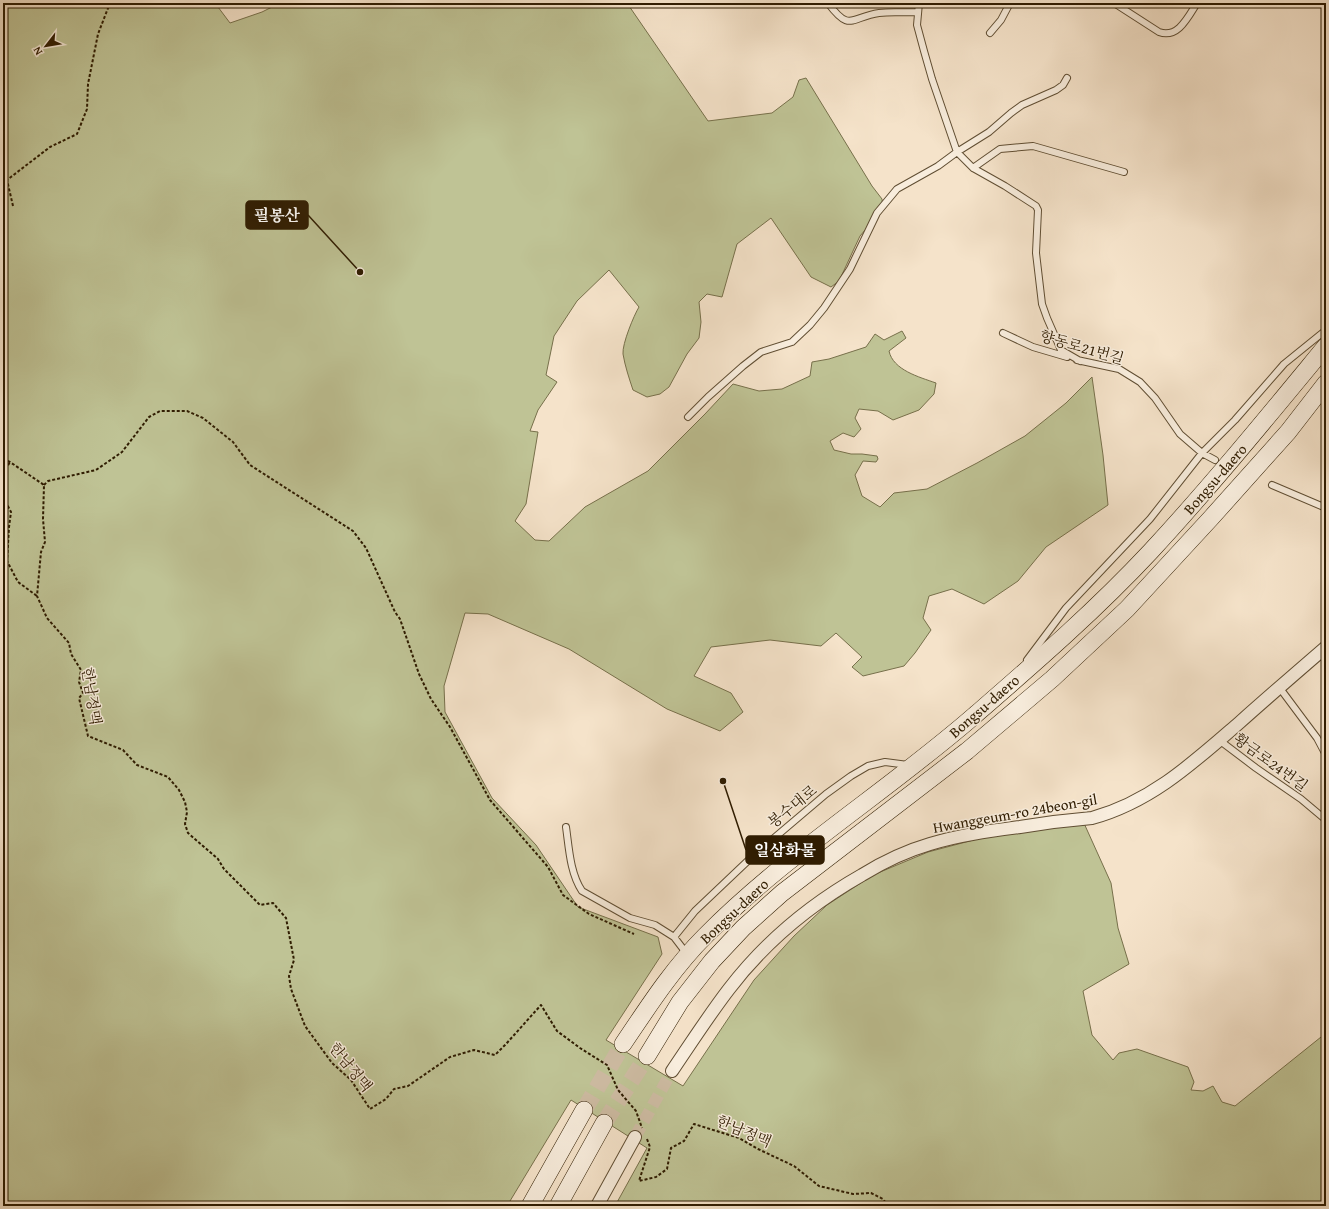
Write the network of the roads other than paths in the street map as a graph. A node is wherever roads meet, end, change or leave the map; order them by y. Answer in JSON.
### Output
{"nodes":[{"id":1,"x":828,"y":3,"type":"edge"},
{"id":2,"x":919,"y":3,"type":"edge"},
{"id":3,"x":1010,"y":3,"type":"edge"},
{"id":4,"x":1114,"y":3,"type":"edge"},
{"id":5,"x":1197,"y":3,"type":"edge"},
{"id":6,"x":917,"y":12,"type":"junction"},
{"id":7,"x":990,"y":32,"type":"dead end"},
{"id":8,"x":1067,"y":78,"type":"dead end"},
{"id":9,"x":957,"y":152,"type":"junction"},
{"id":10,"x":973,"y":168,"type":"junction"},
{"id":11,"x":1124,"y":172,"type":"dead end"},
{"id":12,"x":1326,"y":330,"type":"edge"},
{"id":13,"x":1003,"y":333,"type":"dead end"},
{"id":14,"x":1326,"y":346,"type":"edge"},
{"id":15,"x":1080,"y":361,"type":"junction"},
{"id":16,"x":1326,"y":383,"type":"edge"},
{"id":17,"x":688,"y":417,"type":"dead end"},
{"id":18,"x":1202,"y":453,"type":"junction"},
{"id":19,"x":1215,"y":460,"type":"dead end"},
{"id":20,"x":1272,"y":485,"type":"dead end"},
{"id":21,"x":1326,"y":508,"type":"edge"},
{"id":22,"x":1326,"y":647,"type":"edge"},
{"id":23,"x":1279,"y":687,"type":"junction"},
{"id":24,"x":1005,"y":689,"type":"junction"},
{"id":25,"x":1219,"y":740,"type":"junction"},
{"id":26,"x":1326,"y":754,"type":"edge"},
{"id":27,"x":912,"y":766,"type":"junction"},
{"id":28,"x":1326,"y":820,"type":"edge"},
{"id":29,"x":566,"y":827,"type":"dead end"},
{"id":30,"x":674,"y":938,"type":"junction"},
{"id":31,"x":688,"y":955,"type":"junction"},
{"id":32,"x":623,"y":1044,"type":"tunnel mouth"},
{"id":33,"x":646,"y":1056,"type":"tunnel mouth"},
{"id":34,"x":672,"y":1071,"type":"tunnel mouth"},
{"id":35,"x":584,"y":1110,"type":"tunnel mouth"},
{"id":36,"x":604,"y":1123,"type":"tunnel mouth"},
{"id":37,"x":635,"y":1137,"type":"tunnel mouth"},
{"id":38,"x":530,"y":1206,"type":"edge"},
{"id":39,"x":558,"y":1206,"type":"edge"},
{"id":40,"x":597,"y":1206,"type":"edge"}],
"edges":[{"from":1,"to":6,"type":"lane"},
{"from":2,"to":6,"type":"lane"},
{"from":3,"to":7,"type":"lane"},
{"from":4,"to":5,"type":"lane"},
{"from":6,"to":9,"type":"lane"},
{"from":8,"to":9,"type":"lane"},
{"from":9,"to":10,"type":"lane"},
{"from":9,"to":17,"type":"lane"},
{"from":10,"to":11,"type":"lane"},
{"from":10,"to":15,"type":"lane"},
{"from":12,"to":18,"type":"lane"},
{"from":13,"to":15,"type":"lane","name":"향동로21번길"},
{"from":14,"to":24,"type":"main road","name":"Bongsu-daero"},
{"from":15,"to":18,"type":"lane","name":"향동로21번길"},
{"from":16,"to":33,"type":"main road","name":"Bongsu-daero"},
{"from":18,"to":19,"type":"lane","name":"향동로21번길"},
{"from":18,"to":24,"type":"lane"},
{"from":20,"to":21,"type":"lane"},
{"from":22,"to":23,"type":"street","name":"Hwanggeum-ro 24beon-gil"},
{"from":23,"to":25,"type":"street","name":"Hwanggeum-ro 24beon-gil"},
{"from":23,"to":26,"type":"lane"},
{"from":24,"to":27,"type":"main road","name":"Bongsu-daero"},
{"from":25,"to":28,"type":"lane","name":"황금로24번길"},
{"from":25,"to":34,"type":"street","name":"Hwanggeum-ro 24beon-gil"},
{"from":27,"to":30,"type":"lane","name":"봉수대로"},
{"from":27,"to":31,"type":"main road","name":"Bongsu-daero"},
{"from":29,"to":30,"type":"lane"},
{"from":30,"to":31,"type":"lane"},
{"from":31,"to":32,"type":"main road","name":"Bongsu-daero"},
{"from":35,"to":38,"type":"main road"},
{"from":36,"to":39,"type":"main road"},
{"from":37,"to":40,"type":"street"}]}
